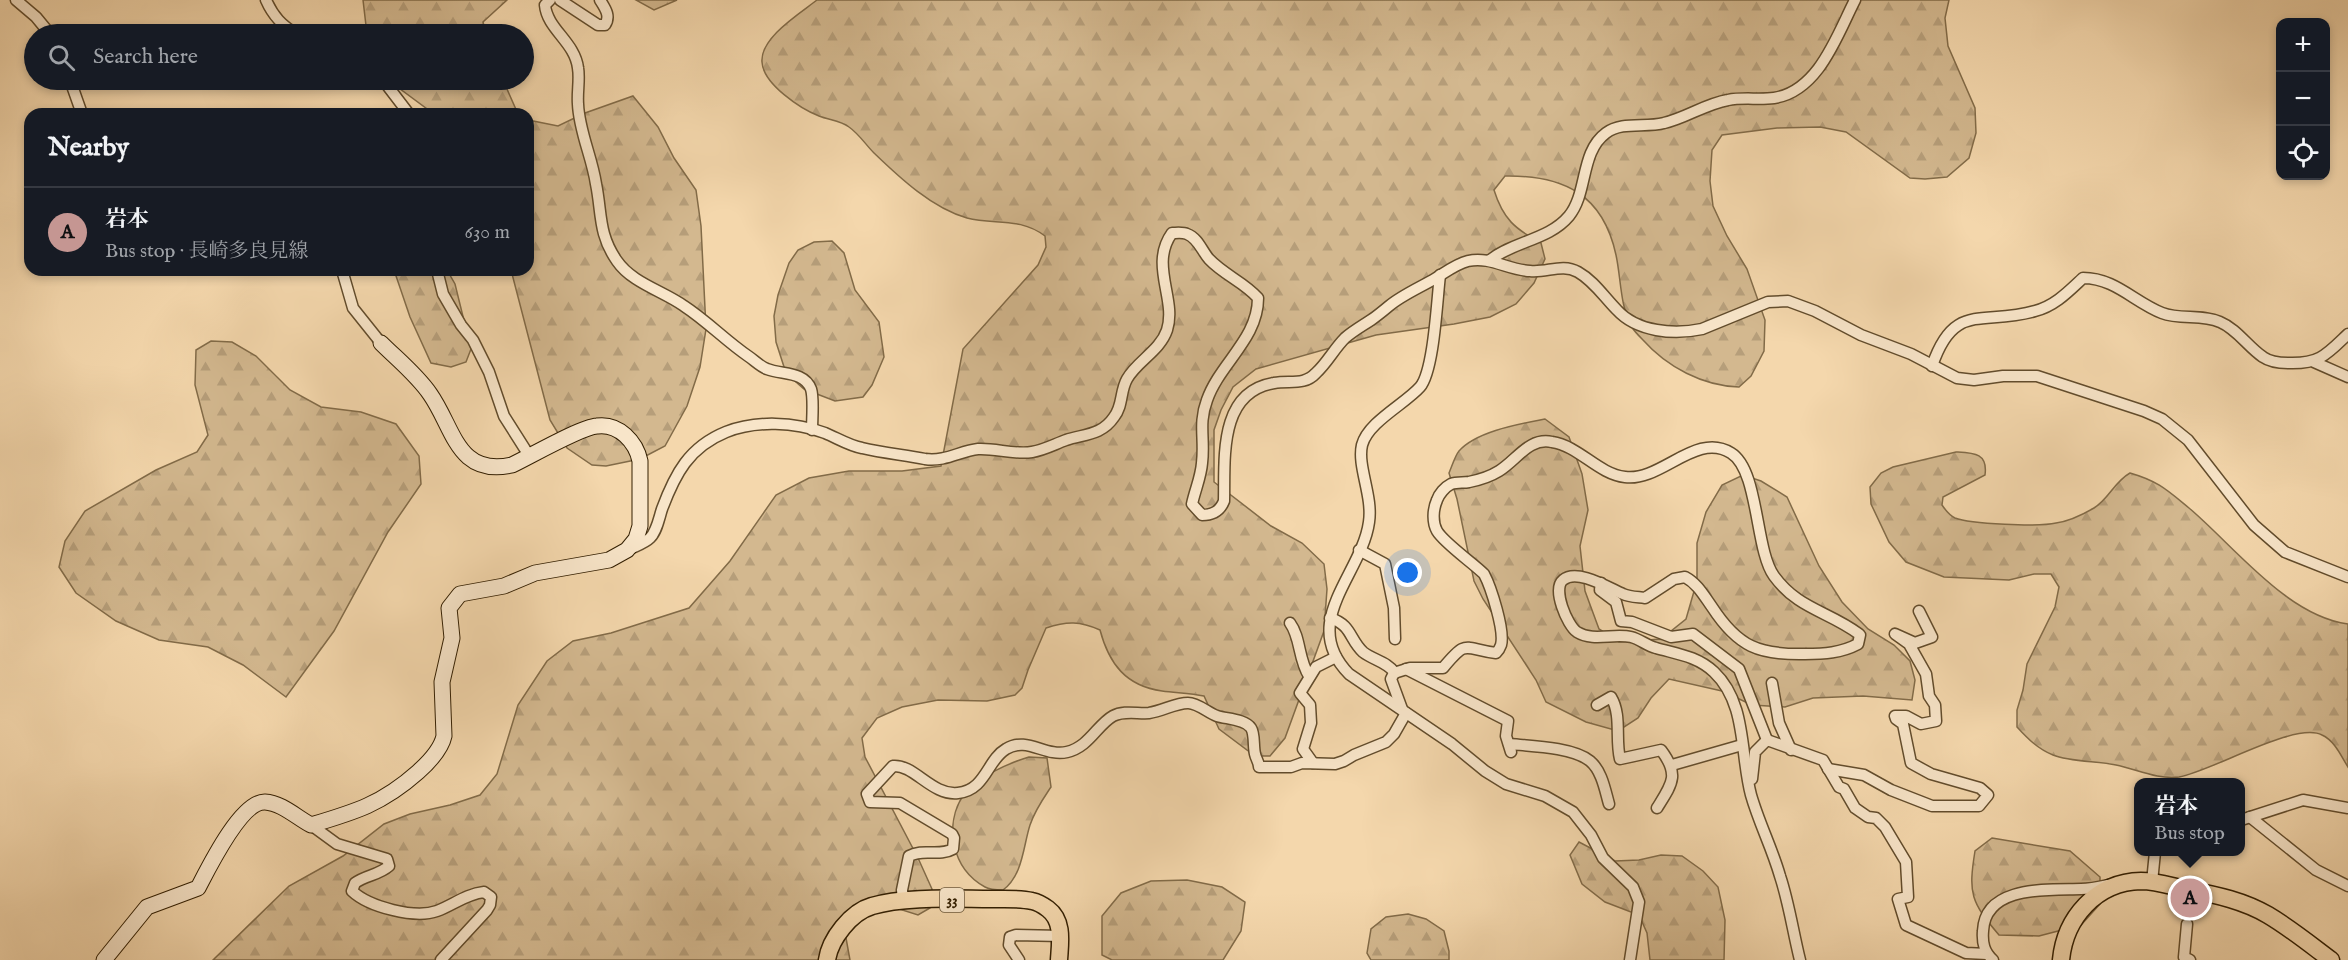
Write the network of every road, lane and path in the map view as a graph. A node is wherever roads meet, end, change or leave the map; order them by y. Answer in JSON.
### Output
{"nodes":[{"id":1,"x":16,"y":0,"type":"edge"},
{"id":2,"x":266,"y":0,"type":"edge"},
{"id":3,"x":550,"y":0,"type":"edge"},
{"id":4,"x":560,"y":0,"type":"edge"},
{"id":5,"x":600,"y":0,"type":"edge"},
{"id":6,"x":1856,"y":0,"type":"edge"},
{"id":7,"x":42,"y":24,"type":"edge"},
{"id":8,"x":281,"y":24,"type":"edge"},
{"id":9,"x":74,"y":90,"type":"edge"},
{"id":10,"x":391,"y":90,"type":"edge"},
{"id":11,"x":80,"y":108,"type":"edge"},
{"id":12,"x":404,"y":108,"type":"edge"},
{"id":13,"x":1490,"y":260,"type":"junction"},
{"id":14,"x":1440,"y":275,"type":"junction"},
{"id":15,"x":344,"y":276,"type":"edge"},
{"id":16,"x":438,"y":276,"type":"edge"},
{"id":17,"x":2348,"y":334,"type":"edge"},
{"id":18,"x":381,"y":344,"type":"joint"},
{"id":19,"x":2314,"y":362,"type":"junction"},
{"id":20,"x":1932,"y":366,"type":"junction"},
{"id":21,"x":2348,"y":377,"type":"edge"},
{"id":22,"x":812,"y":430,"type":"junction"},
{"id":23,"x":530,"y":457,"type":"junction"},
{"id":24,"x":627,"y":550,"type":"junction"},
{"id":25,"x":1359,"y":550,"type":"junction"},
{"id":26,"x":2348,"y":577,"type":"edge"},
{"id":27,"x":1601,"y":584,"type":"junction"},
{"id":28,"x":1919,"y":611,"type":"dead end"},
{"id":29,"x":1330,"y":618,"type":"junction"},
{"id":30,"x":1290,"y":623,"type":"dead end"},
{"id":31,"x":1395,"y":639,"type":"dead end"},
{"id":32,"x":1336,"y":657,"type":"junction"},
{"id":33,"x":1400,"y":671,"type":"junction"},
{"id":34,"x":1309,"y":676,"type":"junction"},
{"id":35,"x":1772,"y":683,"type":"dead end"},
{"id":36,"x":1597,"y":705,"type":"dead end"},
{"id":37,"x":1404,"y":711,"type":"junction"},
{"id":38,"x":1767,"y":740,"type":"junction"},
{"id":39,"x":1742,"y":745,"type":"junction"},
{"id":40,"x":1791,"y":750,"type":"junction"},
{"id":41,"x":1313,"y":763,"type":"junction"},
{"id":42,"x":1672,"y":765,"type":"junction"},
{"id":43,"x":1828,"y":769,"type":"junction"},
{"id":44,"x":1750,"y":791,"type":"junction"},
{"id":45,"x":1609,"y":804,"type":"dead end"},
{"id":46,"x":1657,"y":808,"type":"dead end"},
{"id":47,"x":2348,"y":808,"type":"edge"},
{"id":48,"x":2245,"y":818,"type":"edge"},
{"id":49,"x":311,"y":825,"type":"junction"},
{"id":50,"x":2155,"y":856,"type":"edge"},
{"id":51,"x":2152,"y":882,"type":"junction"},
{"id":52,"x":2118,"y":884,"type":"junction"},
{"id":53,"x":2348,"y":886,"type":"edge"},
{"id":54,"x":903,"y":901,"type":"junction"},
{"id":55,"x":2187,"y":924,"type":"dead end"},
{"id":56,"x":1061,"y":936,"type":"junction"},
{"id":57,"x":1990,"y":957,"type":"edge"},
{"id":58,"x":104,"y":960,"type":"edge"},
{"id":59,"x":441,"y":960,"type":"edge"},
{"id":60,"x":827,"y":960,"type":"edge"},
{"id":61,"x":1019,"y":960,"type":"edge"},
{"id":62,"x":1059,"y":960,"type":"edge"},
{"id":63,"x":1630,"y":960,"type":"edge"},
{"id":64,"x":1800,"y":960,"type":"edge"},
{"id":65,"x":2061,"y":960,"type":"edge"},
{"id":66,"x":2190,"y":960,"type":"edge"},
{"id":67,"x":2331,"y":960,"type":"edge"}],
"edges":[{"from":1,"to":7,"type":"street"},
{"from":2,"to":8,"type":"street"},
{"from":3,"to":22,"type":"street"},
{"from":4,"to":5,"type":"street"},
{"from":6,"to":13,"type":"street"},
{"from":9,"to":11,"type":"street"},
{"from":10,"to":12,"type":"street"},
{"from":13,"to":14,"type":"street"},
{"from":13,"to":20,"type":"street"},
{"from":14,"to":22,"type":"street"},
{"from":14,"to":25,"type":"street"},
{"from":15,"to":18,"type":"street"},
{"from":16,"to":23,"type":"street"},
{"from":17,"to":19,"type":"street"},
{"from":18,"to":23,"type":"street"},
{"from":19,"to":20,"type":"street"},
{"from":19,"to":21,"type":"street"},
{"from":20,"to":26,"type":"street"},
{"from":22,"to":24,"type":"street"},
{"from":23,"to":24,"type":"street"},
{"from":24,"to":49,"type":"street"},
{"from":25,"to":29,"type":"street"},
{"from":25,"to":31,"type":"street"},
{"from":27,"to":33,"type":"street"},
{"from":27,"to":38,"type":"street"},
{"from":27,"to":39,"type":"street"},
{"from":28,"to":43,"type":"street"},
{"from":29,"to":32,"type":"street"},
{"from":29,"to":33,"type":"street"},
{"from":30,"to":34,"type":"street"},
{"from":32,"to":34,"type":"street"},
{"from":32,"to":37,"type":"street"},
{"from":33,"to":37,"type":"street"},
{"from":33,"to":45,"type":"street"},
{"from":34,"to":41,"type":"street"},
{"from":35,"to":40,"type":"street"},
{"from":36,"to":42,"type":"street"},
{"from":37,"to":41,"type":"street"},
{"from":37,"to":63,"type":"street"},
{"from":38,"to":40,"type":"street"},
{"from":38,"to":44,"type":"street"},
{"from":39,"to":42,"type":"street"},
{"from":39,"to":44,"type":"street"},
{"from":40,"to":43,"type":"street"},
{"from":41,"to":54,"type":"street"},
{"from":42,"to":46,"type":"street"},
{"from":43,"to":57,"type":"street"},
{"from":44,"to":64,"type":"street"},
{"from":47,"to":48,"type":"street"},
{"from":48,"to":53,"type":"street"},
{"from":49,"to":58,"type":"street"},
{"from":49,"to":59,"type":"street"},
{"from":50,"to":51,"type":"street"},
{"from":51,"to":52,"type":"main road"},
{"from":51,"to":67,"type":"main road"},
{"from":52,"to":57,"type":"street"},
{"from":52,"to":65,"type":"main road"},
{"from":54,"to":56,"type":"main road","number":"33"},
{"from":54,"to":60,"type":"main road","number":"33"},
{"from":55,"to":66,"type":"street"},
{"from":56,"to":61,"type":"street"},
{"from":56,"to":62,"type":"main road","number":"33"}]}
